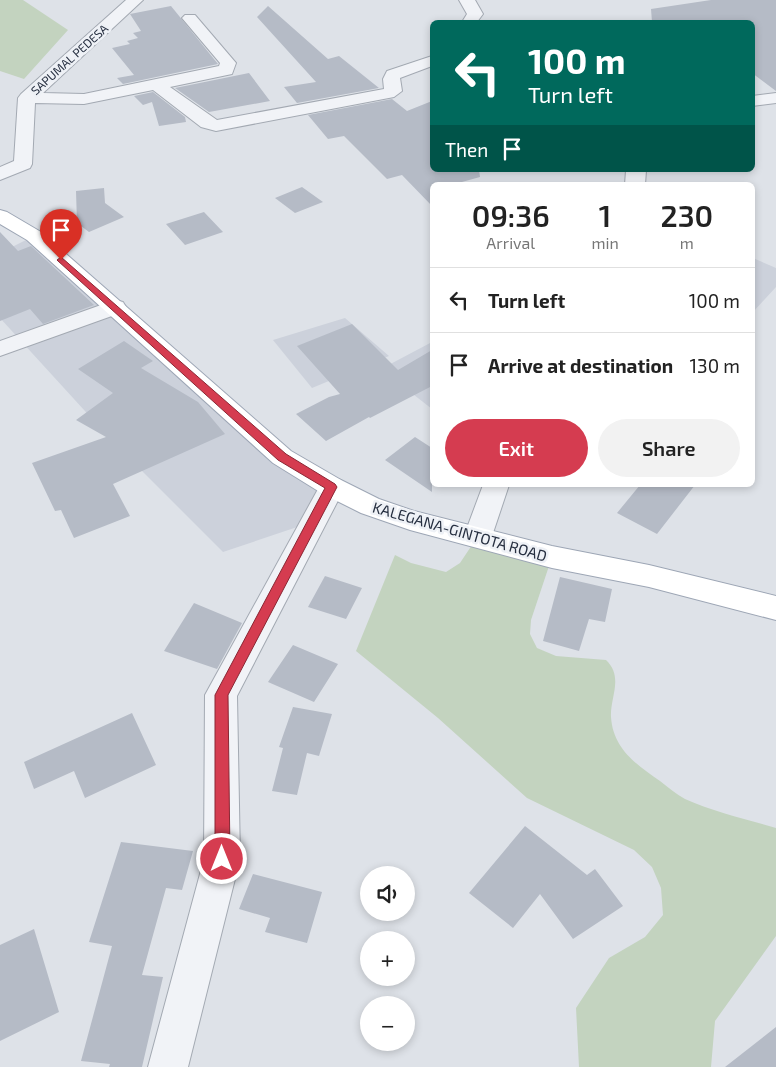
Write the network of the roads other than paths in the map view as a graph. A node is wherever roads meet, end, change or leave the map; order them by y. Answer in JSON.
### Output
{"nodes":[{"id":1,"x":135,"y":0,"type":"edge"},
{"id":2,"x":467,"y":0,"type":"edge"},
{"id":3,"x":190,"y":18,"type":"dead end"},
{"id":4,"x":470,"y":20,"type":"edge"},
{"id":5,"x":430,"y":61,"type":"edge"},
{"id":6,"x":157,"y":85,"type":"junction"},
{"id":7,"x":26,"y":98,"type":"junction"},
{"id":8,"x":776,"y":98,"type":"edge"},
{"id":9,"x":755,"y":101,"type":"edge"},
{"id":10,"x":0,"y":174,"type":"edge"},
{"id":11,"x":0,"y":216,"type":"edge"},
{"id":12,"x":114,"y":307,"type":"junction"},
{"id":13,"x":0,"y":349,"type":"edge"},
{"id":14,"x":332,"y":487,"type":"junction"},
{"id":15,"x":495,"y":487,"type":"edge"},
{"id":16,"x":478,"y":536,"type":"junction"},
{"id":17,"x":776,"y":608,"type":"edge"},
{"id":18,"x":168,"y":1067,"type":"edge"}],
"edges":[{"from":1,"to":7,"type":"street","name":"SAPUMAL PEDESA"},
{"from":2,"to":4,"type":"street"},
{"from":3,"to":6,"type":"street"},
{"from":5,"to":6,"type":"street"},
{"from":6,"to":7,"type":"street"},
{"from":7,"to":10,"type":"street","name":"SAPUMAL PEDESA"},
{"from":8,"to":9,"type":"street"},
{"from":11,"to":12,"type":"main road","name":"KALEGANA-GINTOTA ROAD"},
{"from":12,"to":13,"type":"street"},
{"from":12,"to":14,"type":"main road","name":"KALEGANA-GINTOTA ROAD"},
{"from":14,"to":16,"type":"main road","name":"KALEGANA-GINTOTA ROAD"},
{"from":14,"to":18,"type":"street"},
{"from":15,"to":16,"type":"street"},
{"from":16,"to":17,"type":"main road","name":"KALEGANA-GINTOTA ROAD"}]}
